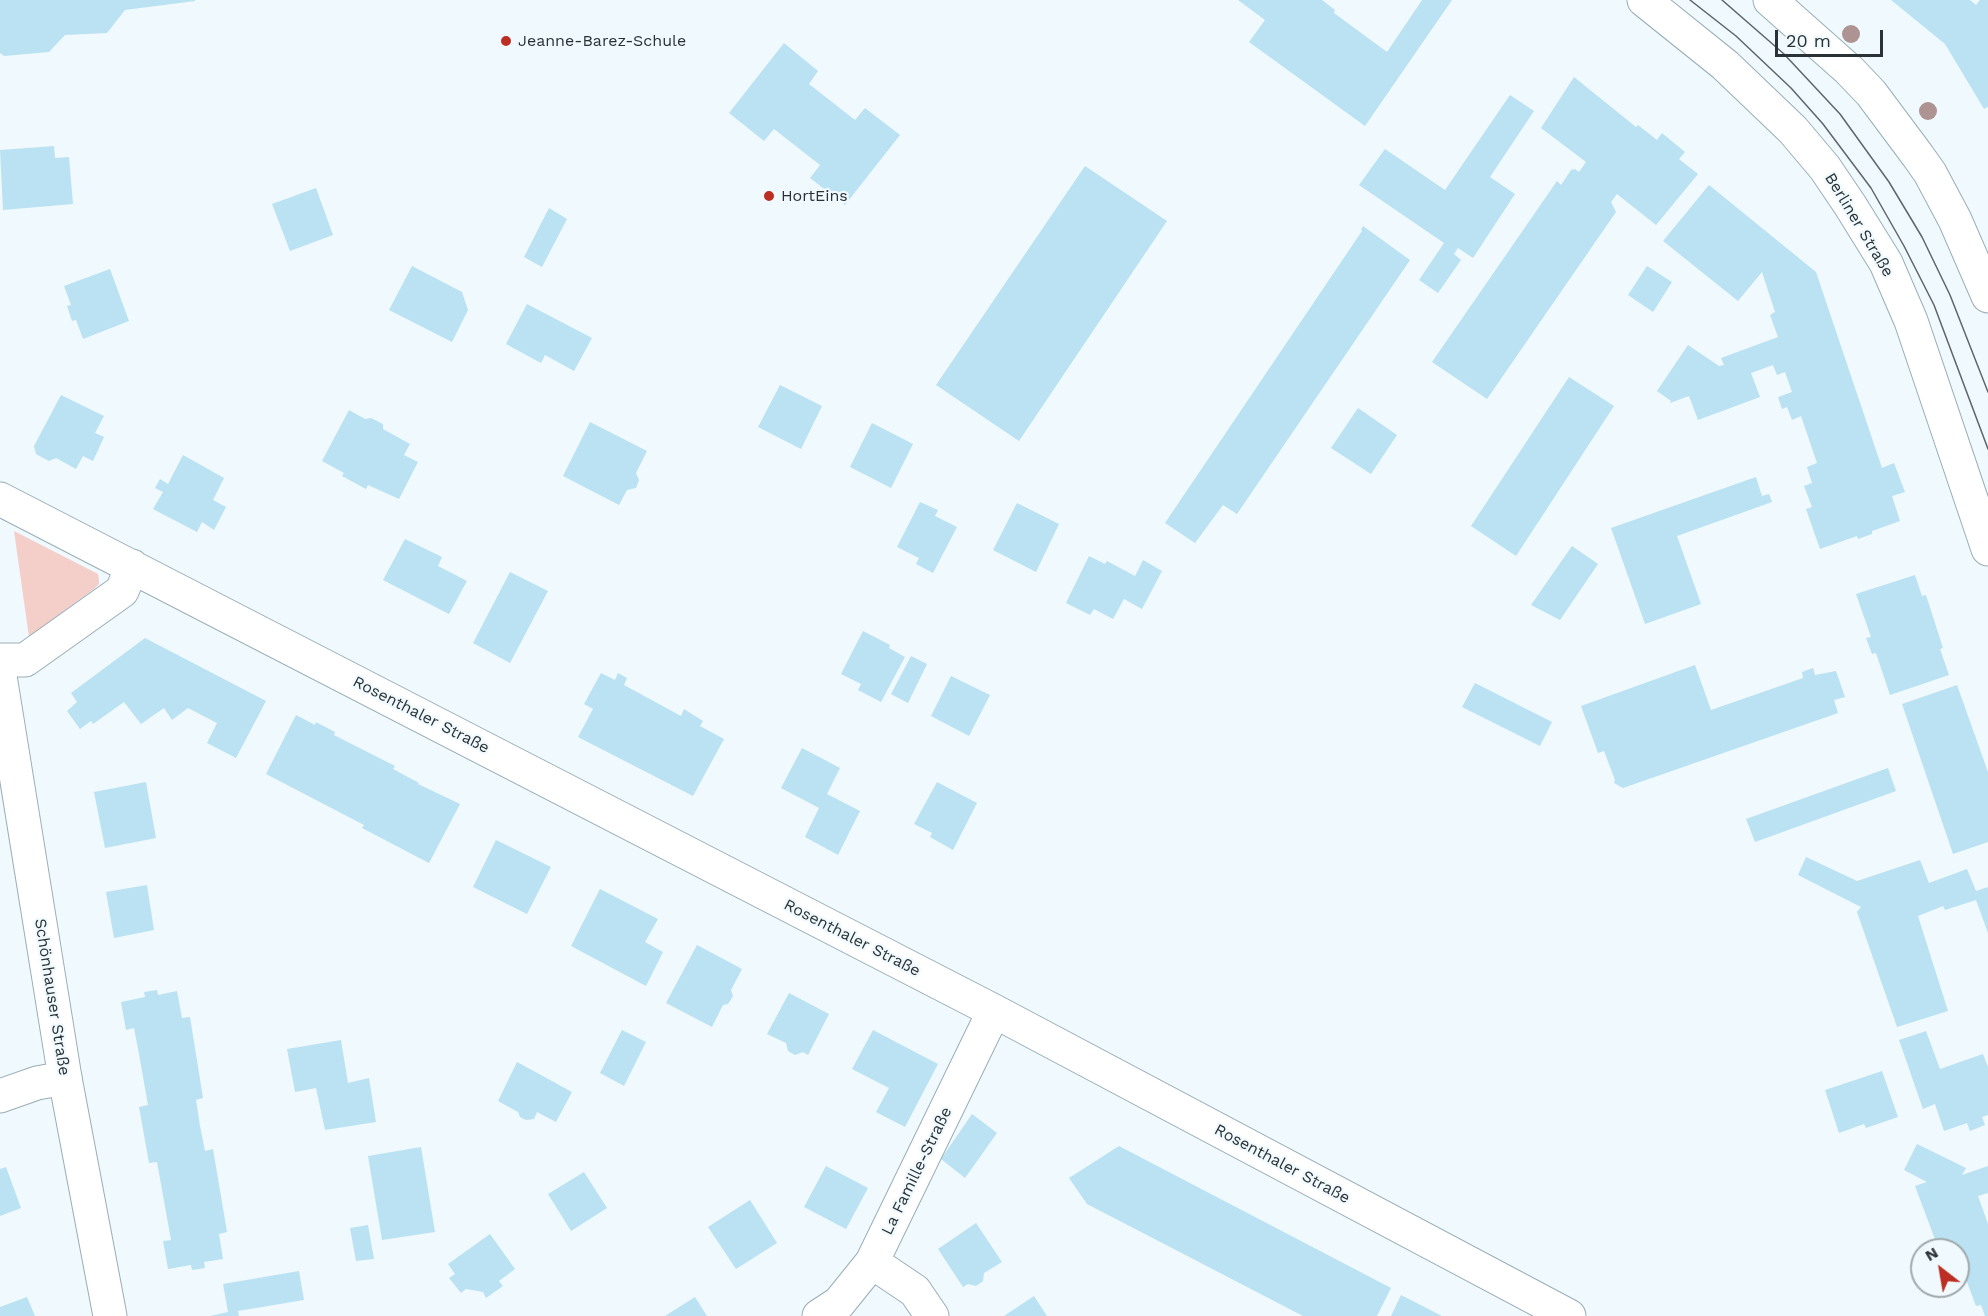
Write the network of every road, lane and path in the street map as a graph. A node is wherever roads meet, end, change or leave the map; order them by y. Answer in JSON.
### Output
{"nodes":[{"id":1,"x":1644,"y":0,"type":"edge"},
{"id":2,"x":1770,"y":0,"type":"edge"},
{"id":3,"x":1988,"y":296,"type":"edge"},
{"id":4,"x":0,"y":499,"type":"edge"},
{"id":5,"x":1988,"y":549,"type":"edge"},
{"id":6,"x":132,"y":566,"type":"junction"},
{"id":7,"x":0,"y":660,"type":"edge"},
{"id":8,"x":0,"y":676,"type":"edge"},
{"id":9,"x":994,"y":1011,"type":"junction"},
{"id":10,"x":65,"y":1078,"type":"junction"},
{"id":11,"x":0,"y":1096,"type":"edge"},
{"id":12,"x":872,"y":1262,"type":"junction"},
{"id":13,"x":110,"y":1316,"type":"edge"},
{"id":14,"x":819,"y":1316,"type":"edge"},
{"id":15,"x":932,"y":1316,"type":"edge"},
{"id":16,"x":1569,"y":1316,"type":"edge"}],
"edges":[{"from":1,"to":5,"type":"street","name":"Berliner Straße"},
{"from":2,"to":3,"type":"street"},
{"from":4,"to":6,"type":"street","name":"Rosenthaler Straße"},
{"from":6,"to":7,"type":"street"},
{"from":6,"to":9,"type":"street","name":"Rosenthaler Straße"},
{"from":8,"to":10,"type":"street","name":"Schönhauser Straße"},
{"from":9,"to":12,"type":"street","name":"La Famille-Straße"},
{"from":9,"to":16,"type":"street","name":"Rosenthaler Straße"},
{"from":10,"to":11,"type":"street"},
{"from":10,"to":13,"type":"street","name":"Schönhauser Straße"},
{"from":12,"to":14,"type":"street","name":"La Famille-Straße"},
{"from":12,"to":15,"type":"street"}]}
